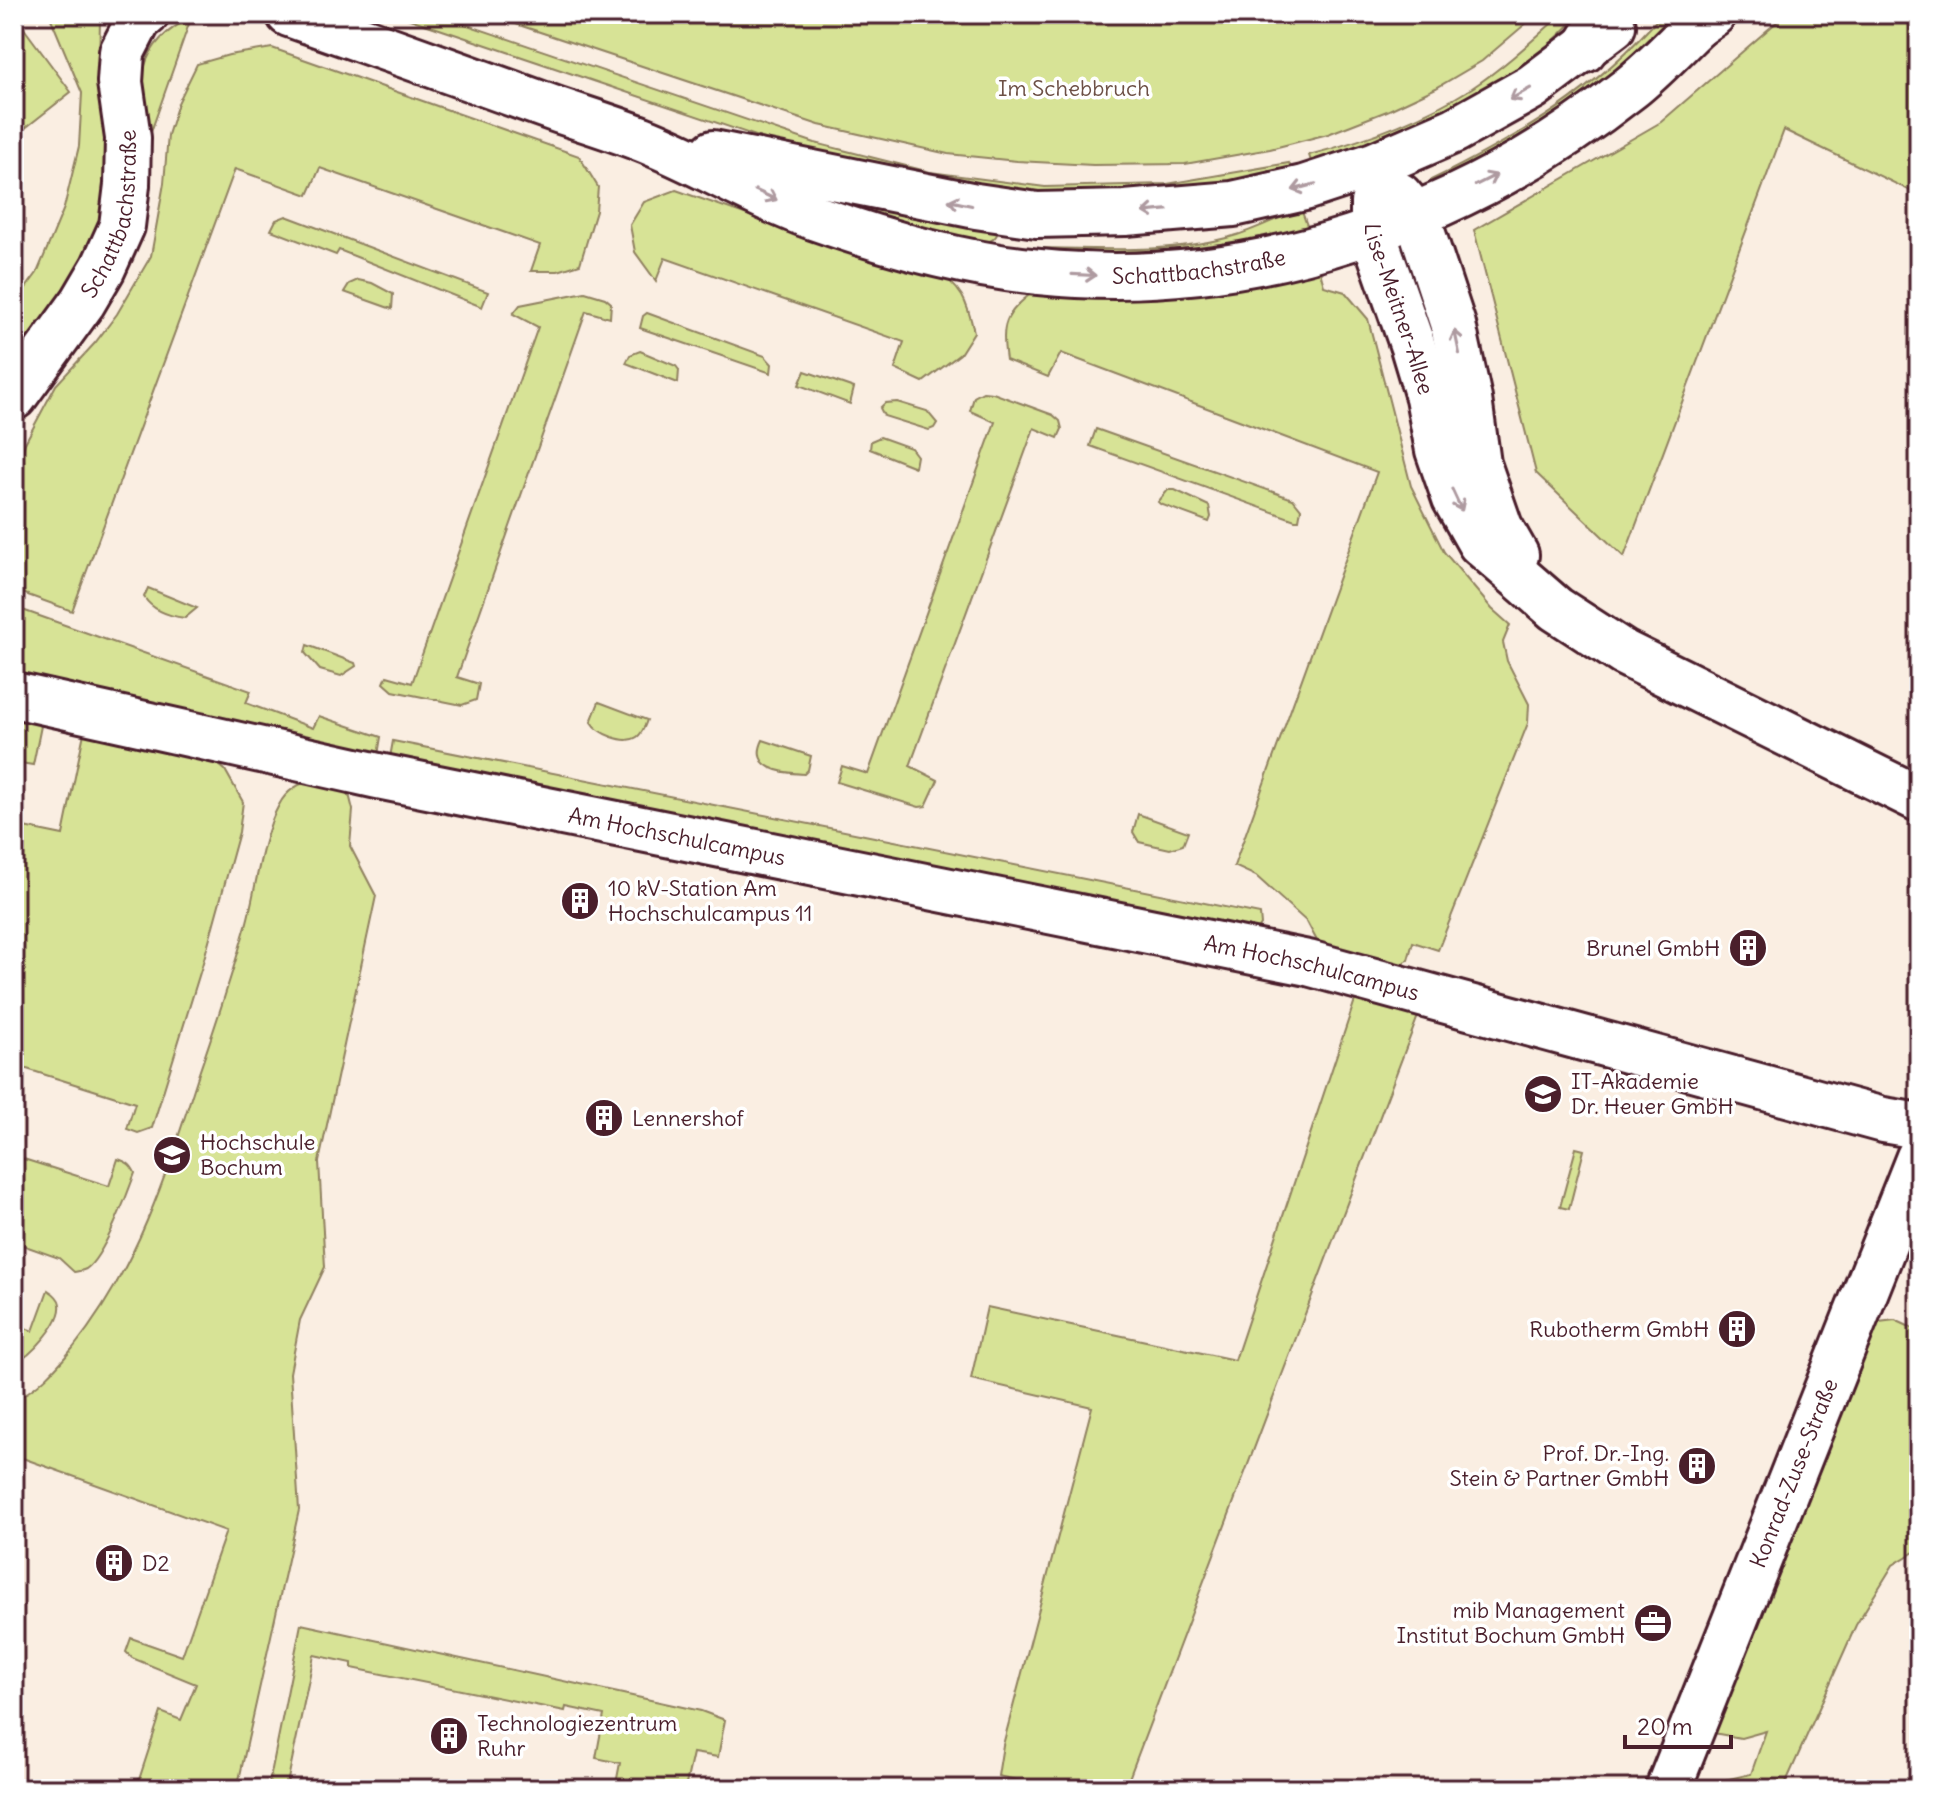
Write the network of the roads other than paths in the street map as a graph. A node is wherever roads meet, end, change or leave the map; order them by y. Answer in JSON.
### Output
{"nodes":[{"id":1,"x":289,"y":14,"type":"edge"},
{"id":2,"x":1628,"y":14,"type":"edge"},
{"id":3,"x":140,"y":16,"type":"edge"},
{"id":4,"x":1705,"y":18,"type":"edge"},
{"id":5,"x":1595,"y":32,"type":"edge"},
{"id":6,"x":644,"y":139,"type":"junction"},
{"id":7,"x":1374,"y":165,"type":"junction"},
{"id":8,"x":1417,"y":216,"type":"junction"},
{"id":9,"x":1373,"y":233,"type":"junction"},
{"id":10,"x":14,"y":397,"type":"edge"},
{"id":11,"x":1539,"y":596,"type":"junction"},
{"id":12,"x":14,"y":695,"type":"edge"},
{"id":13,"x":1919,"y":799,"type":"edge"},
{"id":14,"x":1919,"y":1126,"type":"edge"},
{"id":15,"x":1919,"y":1157,"type":"edge"},
{"id":16,"x":1668,"y":1789,"type":"edge"}],
"edges":[{"from":1,"to":6,"type":"street","name":"Schattbachstraße"},
{"from":2,"to":5,"type":"street","name":"Schattbachstraße"},
{"from":3,"to":10,"type":"street","name":"Schattbachstraße"},
{"from":8,"to":4,"type":"street","name":"Schattbachstraße","one_way":true},
{"from":5,"to":7,"type":"street","name":"Schattbachstraße","one_way":true},
{"from":7,"to":6,"type":"street","name":"Schattbachstraße","one_way":true},
{"from":6,"to":9,"type":"street","name":"Schattbachstraße","one_way":true},
{"from":7,"to":8,"type":"street","name":"Lise-Meitner-Allee"},
{"from":7,"to":9,"type":"street","name":"Lise-Meitner-Allee"},
{"from":8,"to":9,"type":"street","name":"Schattbachstraße"},
{"from":11,"to":8,"type":"street","name":"Lise-Meitner-Allee","one_way":true},
{"from":9,"to":11,"type":"street","name":"Lise-Meitner-Allee","one_way":true},
{"from":11,"to":13,"type":"street","name":"Lise-Meitner-Allee"},
{"from":12,"to":14,"type":"street","name":"Am Hochschulcampus"},
{"from":15,"to":16,"type":"street","name":"Konrad-Zuse-Straße"}]}
